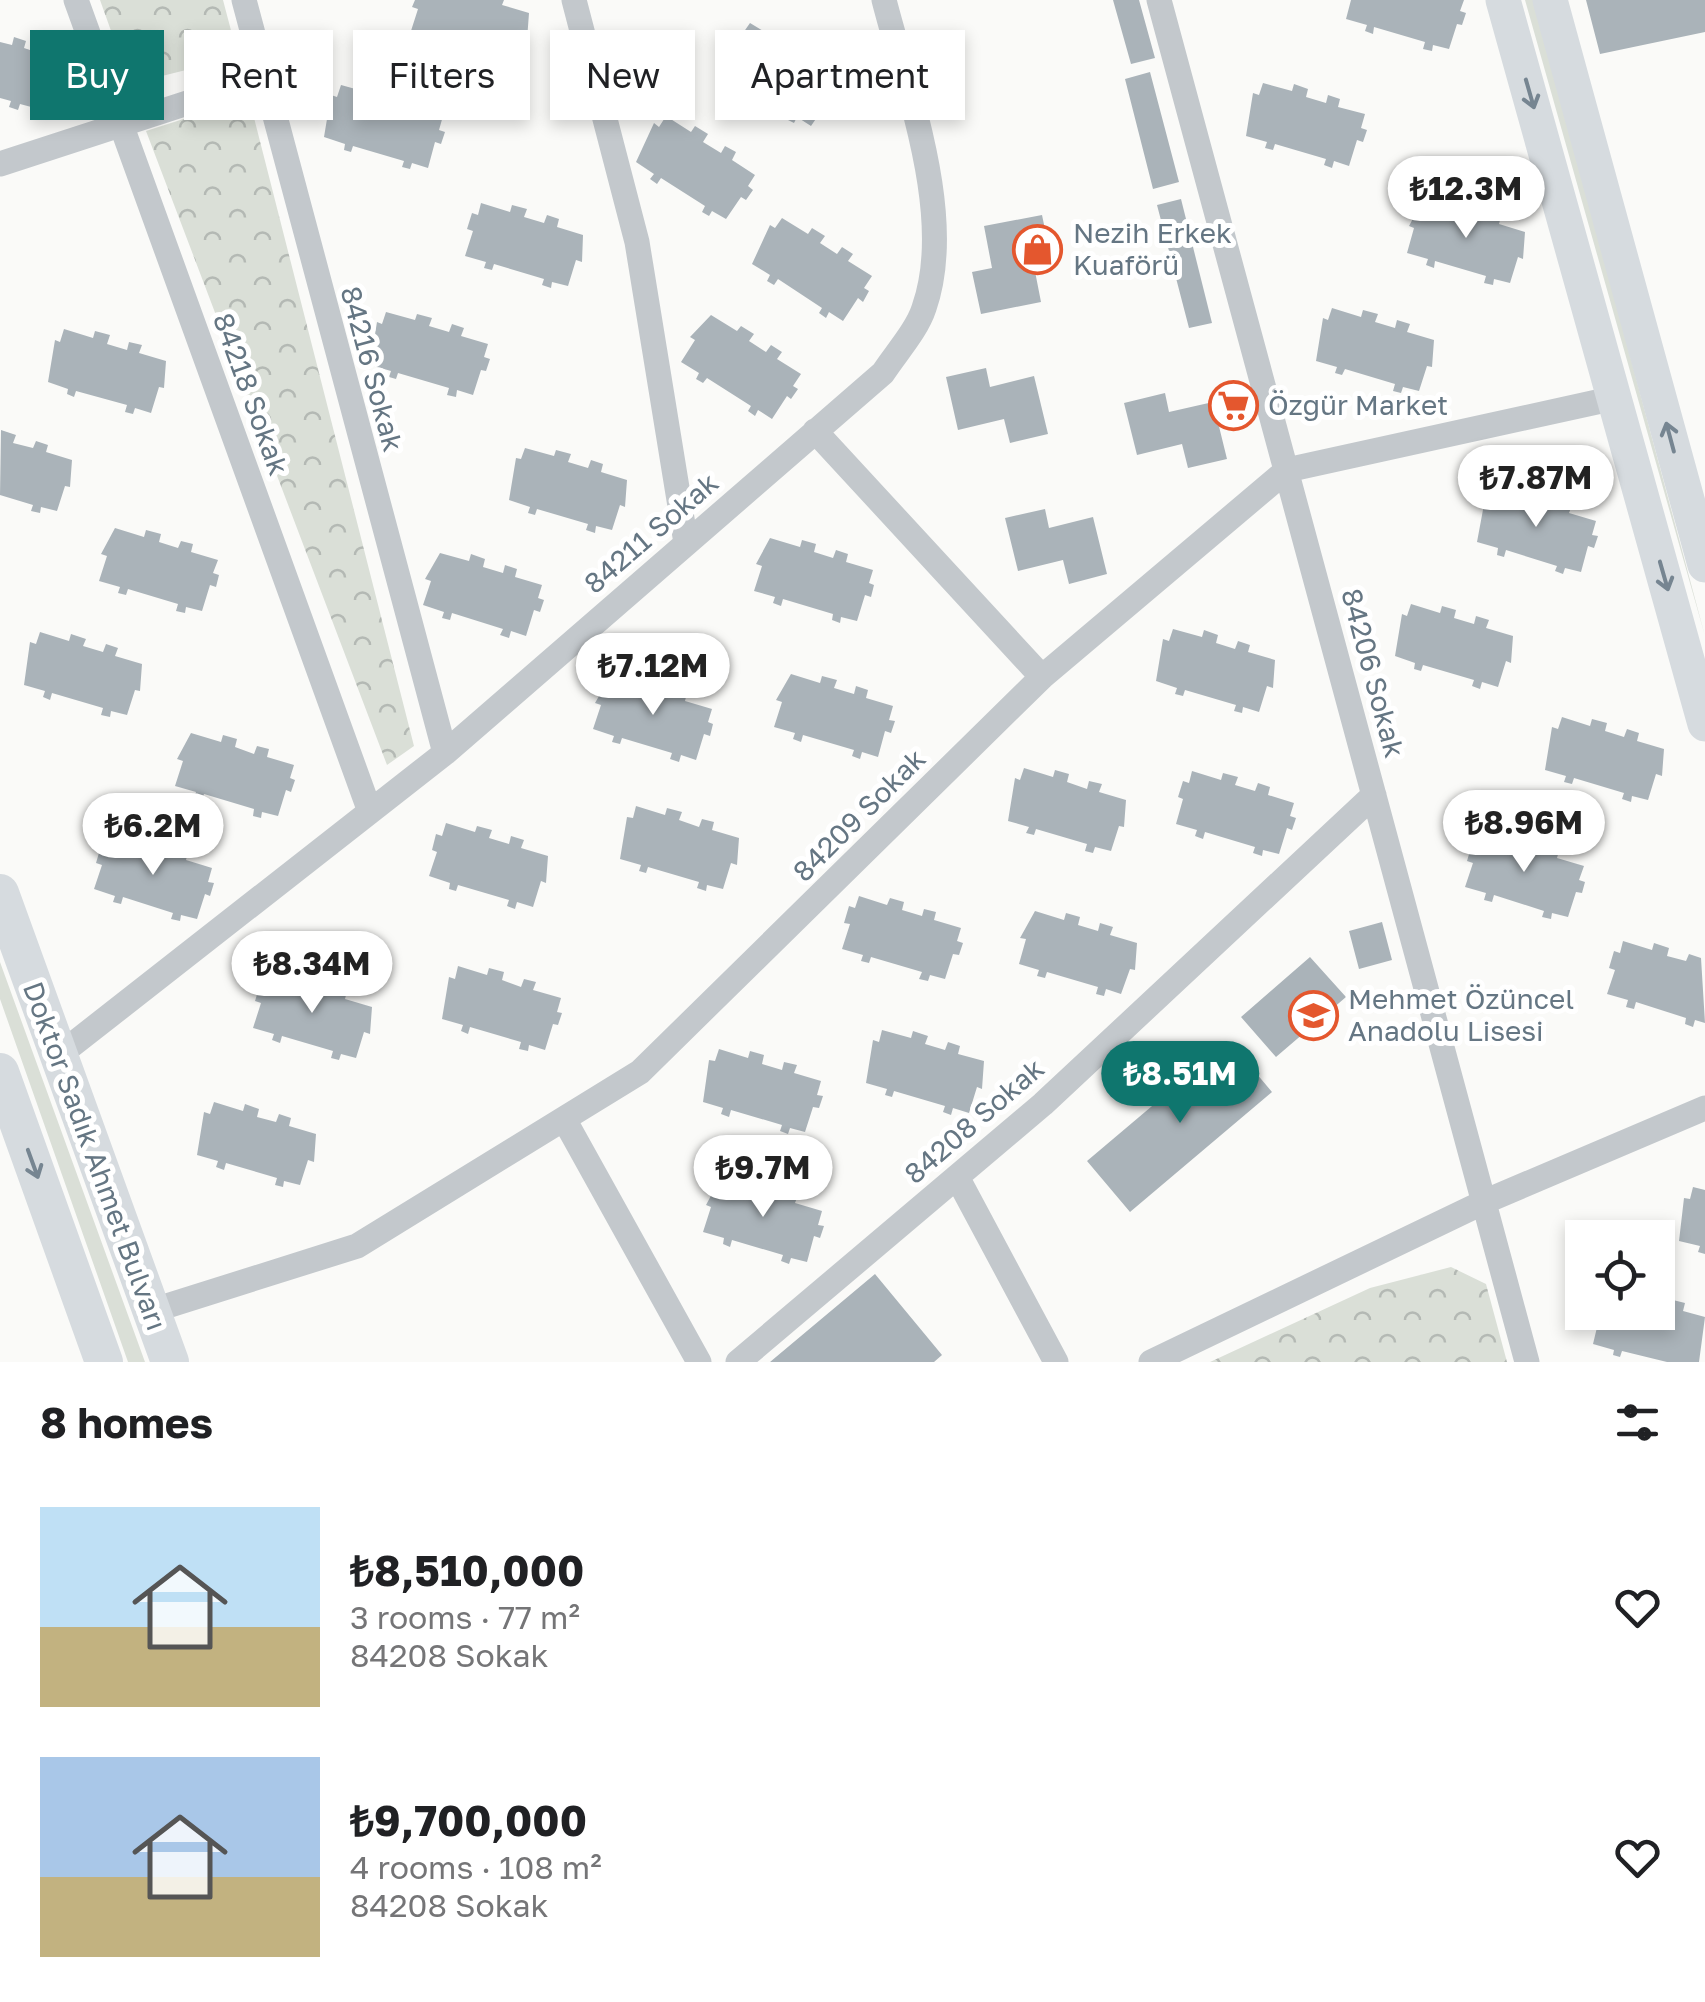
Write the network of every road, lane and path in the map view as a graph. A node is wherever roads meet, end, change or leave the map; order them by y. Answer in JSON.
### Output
{"nodes":[{"id":1,"x":76,"y":0,"type":"edge"},
{"id":2,"x":244,"y":0,"type":"edge"},
{"id":3,"x":574,"y":0,"type":"edge"},
{"id":4,"x":884,"y":0,"type":"edge"},
{"id":5,"x":1159,"y":0,"type":"edge"},
{"id":6,"x":1503,"y":0,"type":"edge"},
{"id":7,"x":1550,"y":0,"type":"edge"},
{"id":8,"x":252,"y":30,"type":"edge"},
{"id":9,"x":184,"y":102,"type":"edge"},
{"id":10,"x":275,"y":120,"type":"edge"},
{"id":11,"x":120,"y":122,"type":"junction"},
{"id":12,"x":0,"y":164,"type":"edge"},
{"id":13,"x":1615,"y":398,"type":"junction"},
{"id":14,"x":816,"y":431,"type":"junction"},
{"id":15,"x":1287,"y":470,"type":"junction"},
{"id":16,"x":686,"y":543,"type":"junction"},
{"id":17,"x":1705,"y":565,"type":"edge"},
{"id":18,"x":1042,"y":677,"type":"junction"},
{"id":19,"x":1705,"y":724,"type":"edge"},
{"id":20,"x":445,"y":752,"type":"junction"},
{"id":21,"x":1374,"y":795,"type":"junction"},
{"id":22,"x":369,"y":809,"type":"junction"},
{"id":23,"x":0,"y":893,"type":"edge"},
{"id":24,"x":58,"y":1056,"type":"junction"},
{"id":25,"x":0,"y":1072,"type":"edge"},
{"id":26,"x":1705,"y":1108,"type":"edge"},
{"id":27,"x":564,"y":1119,"type":"junction"},
{"id":28,"x":956,"y":1177,"type":"junction"},
{"id":29,"x":1484,"y":1202,"type":"junction"},
{"id":30,"x":152,"y":1311,"type":"junction"},
{"id":31,"x":104,"y":1362,"type":"edge"},
{"id":32,"x":170,"y":1362,"type":"edge"},
{"id":33,"x":698,"y":1362,"type":"edge"},
{"id":34,"x":738,"y":1362,"type":"edge"},
{"id":35,"x":1056,"y":1362,"type":"edge"},
{"id":36,"x":1151,"y":1362,"type":"edge"},
{"id":37,"x":1527,"y":1362,"type":"edge"}],
"edges":[{"from":1,"to":11,"type":"street","name":"84218 Sokak"},
{"from":2,"to":8,"type":"street","name":"84216 Sokak"},
{"from":3,"to":16,"type":"street"},
{"from":4,"to":14,"type":"street","name":"84211 Sokak"},
{"from":5,"to":15,"type":"street","name":"84206 Sokak"},
{"from":6,"to":13,"type":"main road","one_way":true},
{"from":17,"to":7,"type":"main road","one_way":true},
{"from":9,"to":11,"type":"street"},
{"from":10,"to":20,"type":"street","name":"84216 Sokak"},
{"from":11,"to":12,"type":"street"},
{"from":11,"to":22,"type":"street","name":"84218 Sokak"},
{"from":13,"to":15,"type":"street","name":"84209 Sokak"},
{"from":13,"to":19,"type":"main road","one_way":true},
{"from":14,"to":16,"type":"street","name":"84211 Sokak"},
{"from":14,"to":18,"type":"street"},
{"from":15,"to":18,"type":"street","name":"84209 Sokak"},
{"from":15,"to":21,"type":"street","name":"84206 Sokak"},
{"from":16,"to":20,"type":"street","name":"84211 Sokak"},
{"from":18,"to":27,"type":"street","name":"84209 Sokak"},
{"from":20,"to":22,"type":"street","name":"84211 Sokak"},
{"from":21,"to":28,"type":"street","name":"84208 Sokak"},
{"from":21,"to":29,"type":"street","name":"84206 Sokak"},
{"from":22,"to":24,"type":"street","name":"84211 Sokak"},
{"from":23,"to":24,"type":"main road","name":"Doktor Sadık Ahmet Bulvarı"},
{"from":24,"to":30,"type":"main road","name":"Doktor Sadık Ahmet Bulvarı"},
{"from":25,"to":31,"type":"main road","one_way":true},
{"from":26,"to":29,"type":"street"},
{"from":27,"to":30,"type":"street","name":"84209 Sokak"},
{"from":27,"to":33,"type":"street"},
{"from":28,"to":34,"type":"street","name":"84208 Sokak"},
{"from":28,"to":35,"type":"street"},
{"from":29,"to":36,"type":"street"},
{"from":29,"to":37,"type":"street","name":"84206 Sokak"},
{"from":30,"to":32,"type":"main road","name":"Doktor Sadık Ahmet Bulvarı"}]}
